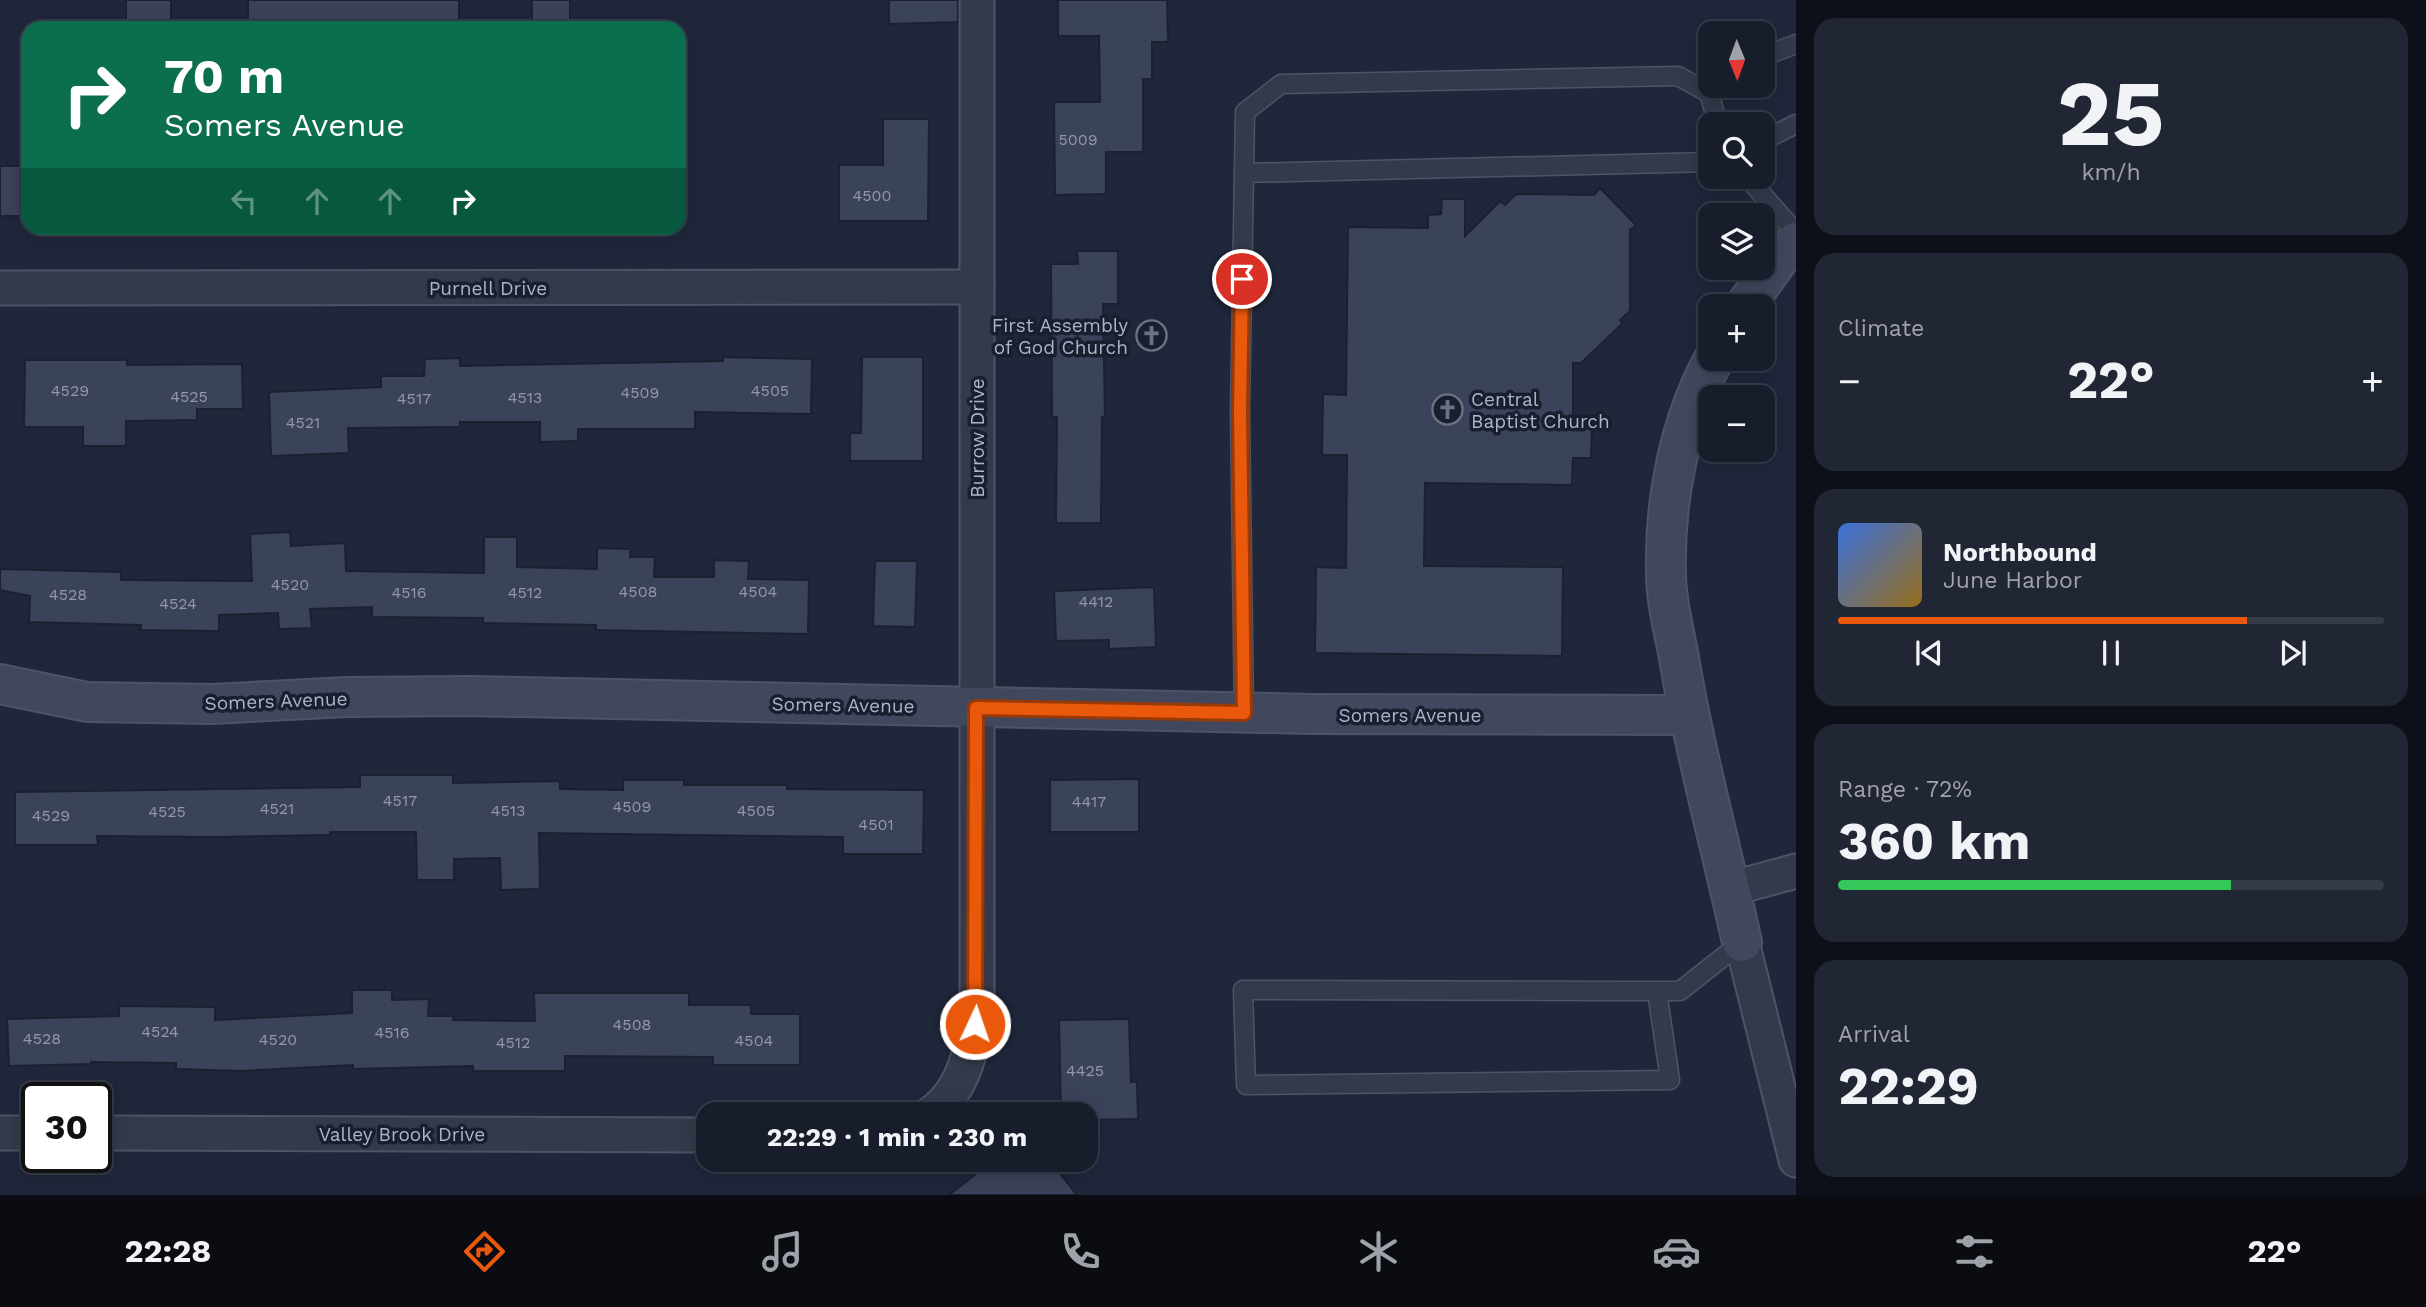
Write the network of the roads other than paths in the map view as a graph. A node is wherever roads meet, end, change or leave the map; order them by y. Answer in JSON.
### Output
{"nodes":[{"id":1,"x":977,"y":0,"type":"edge"},
{"id":2,"x":1796,"y":44,"type":"edge"},
{"id":3,"x":1775,"y":52,"type":"edge"},
{"id":4,"x":1698,"y":84,"type":"edge"},
{"id":5,"x":1796,"y":124,"type":"edge"},
{"id":6,"x":1775,"y":134,"type":"edge"},
{"id":7,"x":1698,"y":162,"type":"edge"},
{"id":8,"x":1244,"y":173,"type":"junction"},
{"id":9,"x":1758,"y":189,"type":"edge"},
{"id":10,"x":1796,"y":233,"type":"edge"},
{"id":11,"x":1796,"y":242,"type":"edge"},
{"id":12,"x":977,"y":287,"type":"junction"},
{"id":13,"x":0,"y":288,"type":"edge"},
{"id":14,"x":1754,"y":294,"type":"edge"},
{"id":15,"x":1708,"y":371,"type":"edge"},
{"id":16,"x":0,"y":684,"type":"edge"},
{"id":17,"x":976,"y":708,"type":"junction"},
{"id":18,"x":1244,"y":713,"type":"junction"},
{"id":19,"x":1688,"y":715,"type":"junction"},
{"id":20,"x":1796,"y":871,"type":"edge"},
{"id":21,"x":1730,"y":889,"type":"junction"},
{"id":22,"x":1742,"y":942,"type":"junction"},
{"id":23,"x":1657,"y":991,"type":"junction"},
{"id":24,"x":941,"y":1102,"type":"edge"},
{"id":25,"x":0,"y":1133,"type":"edge"},
{"id":26,"x":21,"y":1133,"type":"edge"},
{"id":27,"x":112,"y":1133,"type":"edge"},
{"id":28,"x":696,"y":1135,"type":"edge"},
{"id":29,"x":1796,"y":1160,"type":"edge"}],
"edges":[{"from":1,"to":12,"type":"street","name":"Burrow Drive"},
{"from":2,"to":3,"type":"lane"},
{"from":4,"to":8,"type":"lane"},
{"from":5,"to":6,"type":"lane"},
{"from":7,"to":8,"type":"lane"},
{"from":8,"to":18,"type":"lane"},
{"from":9,"to":10,"type":"lane"},
{"from":11,"to":14,"type":"street"},
{"from":12,"to":13,"type":"street","name":"Purnell Drive"},
{"from":12,"to":17,"type":"street","name":"Burrow Drive"},
{"from":15,"to":19,"type":"street"},
{"from":16,"to":17,"type":"street","name":"Somers Avenue"},
{"from":17,"to":18,"type":"street","name":"Somers Avenue"},
{"from":17,"to":24,"type":"street"},
{"from":18,"to":19,"type":"street","name":"Somers Avenue"},
{"from":19,"to":21,"type":"street"},
{"from":20,"to":21,"type":"street"},
{"from":21,"to":22,"type":"street"},
{"from":22,"to":23,"type":"lane"},
{"from":22,"to":29,"type":"street"},
{"from":23,"to":23,"type":"lane"},
{"from":25,"to":26,"type":"street"},
{"from":27,"to":28,"type":"street","name":"Valley Brook Drive"}]}
